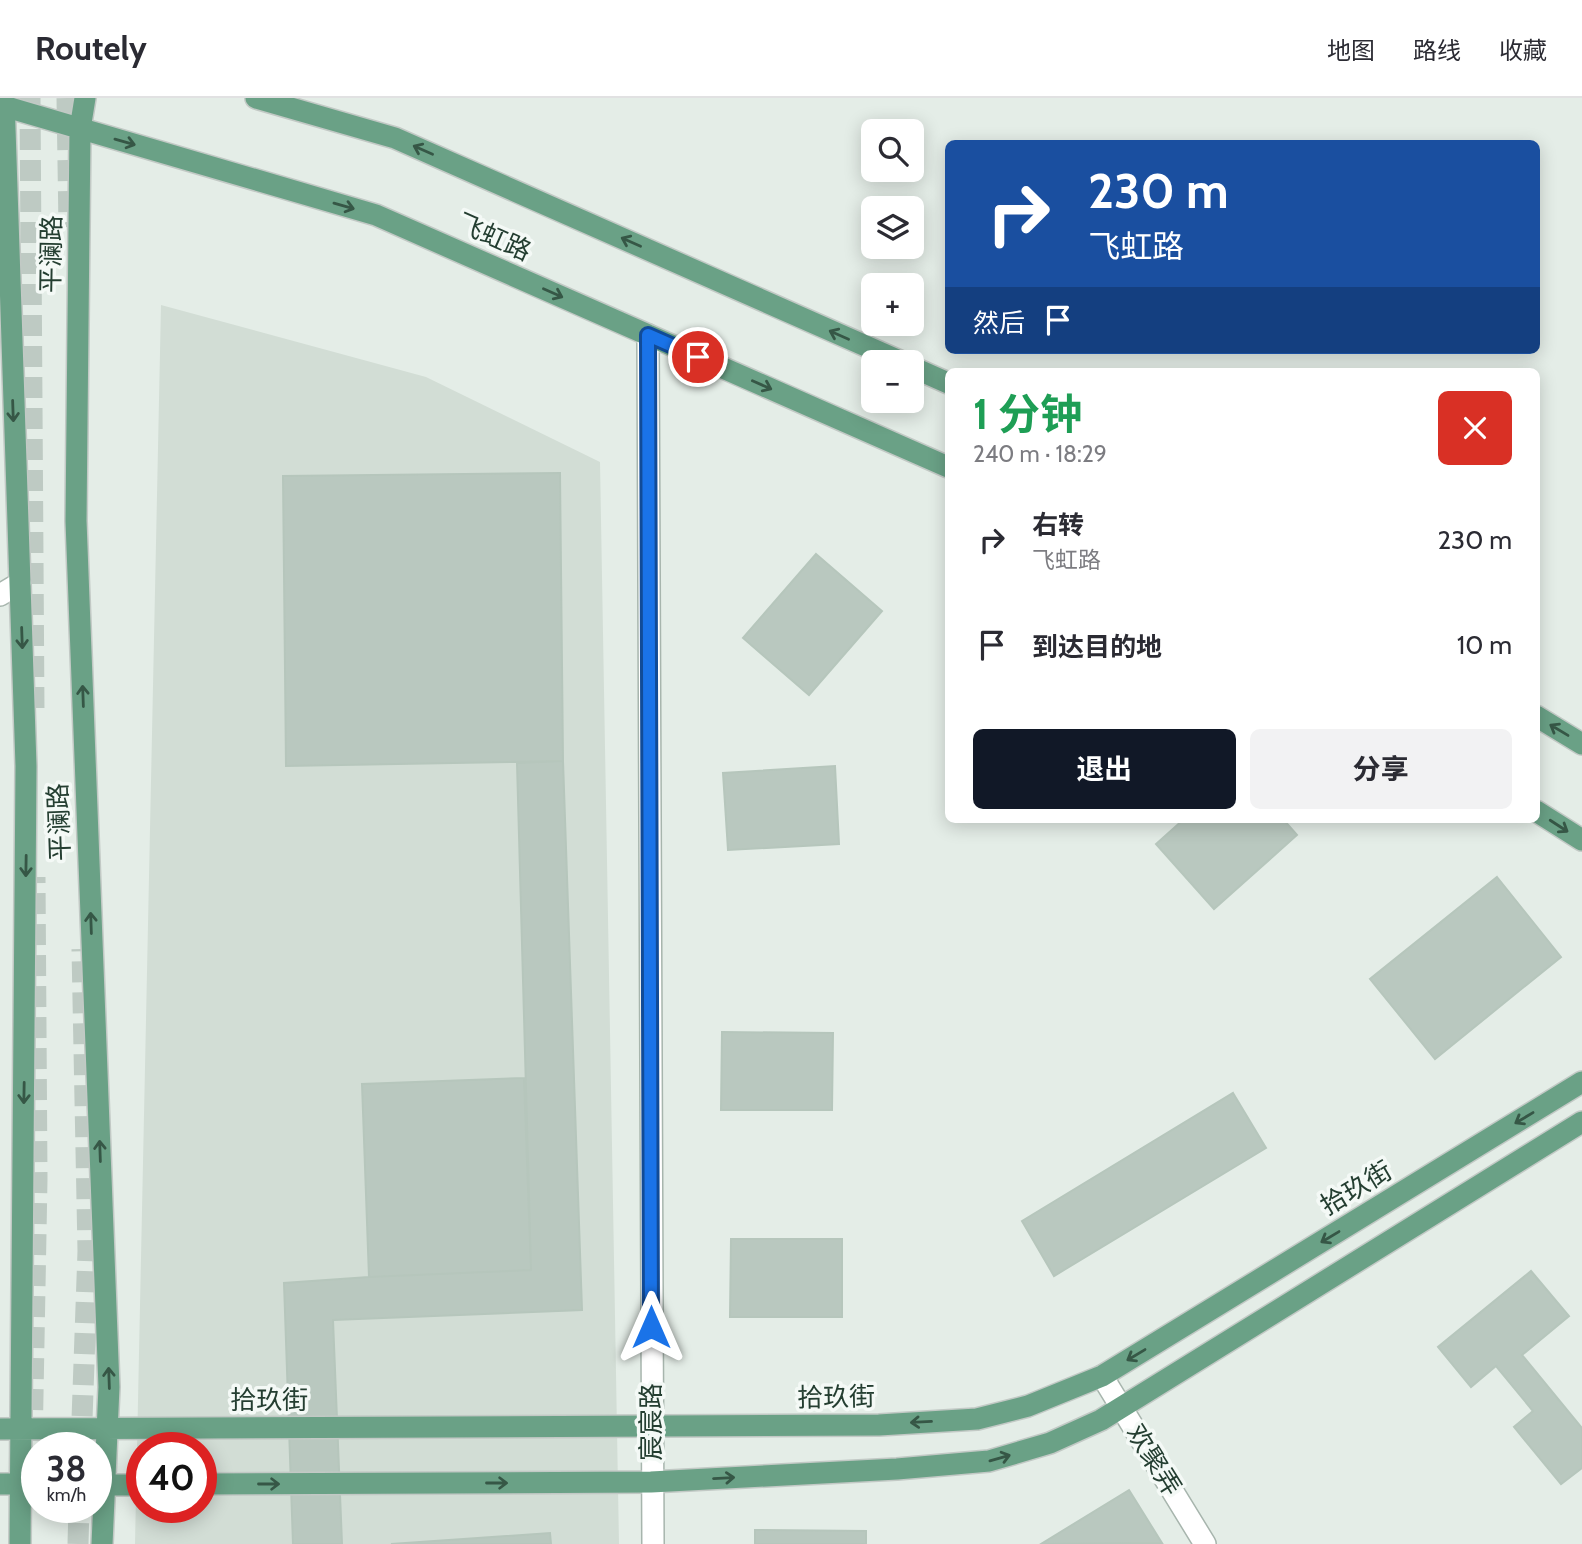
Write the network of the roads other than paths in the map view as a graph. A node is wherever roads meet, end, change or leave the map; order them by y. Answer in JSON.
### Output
{"nodes":[{"id":1,"x":85,"y":98,"type":"edge"},
{"id":2,"x":256,"y":98,"type":"edge"},
{"id":3,"x":2,"y":103,"type":"edge"},
{"id":4,"x":80,"y":129,"type":"junction"},
{"id":5,"x":648,"y":335,"type":"junction"},
{"id":6,"x":875,"y":350,"type":"edge"},
{"id":7,"x":924,"y":372,"type":"edge"},
{"id":8,"x":945,"y":382,"type":"edge"},
{"id":9,"x":945,"y":466,"type":"edge"},
{"id":10,"x":20,"y":583,"type":"junction"},
{"id":11,"x":0,"y":595,"type":"edge"},
{"id":12,"x":1540,"y":718,"type":"edge"},
{"id":13,"x":1582,"y":744,"type":"edge"},
{"id":14,"x":1540,"y":814,"type":"edge"},
{"id":15,"x":1582,"y":841,"type":"edge"},
{"id":16,"x":1582,"y":1082,"type":"edge"},
{"id":17,"x":1582,"y":1122,"type":"edge"},
{"id":18,"x":1102,"y":1376,"type":"junction"},
{"id":19,"x":1121,"y":1406,"type":"junction"},
{"id":20,"x":651,"y":1427,"type":"junction"},
{"id":21,"x":107,"y":1428,"type":"junction"},
{"id":22,"x":10,"y":1429,"type":"edge"},
{"id":23,"x":107,"y":1432,"type":"edge"},
{"id":24,"x":651,"y":1482,"type":"junction"},
{"id":25,"x":19,"y":1484,"type":"edge"},
{"id":26,"x":217,"y":1484,"type":"edge"},
{"id":27,"x":101,"y":1523,"type":"edge"},
{"id":28,"x":20,"y":1544,"type":"edge"},
{"id":29,"x":102,"y":1544,"type":"edge"},
{"id":30,"x":653,"y":1544,"type":"edge"},
{"id":31,"x":1206,"y":1544,"type":"edge"}],
"edges":[{"from":1,"to":4,"type":"main road","name":"平澜路"},
{"from":6,"to":2,"type":"main road","name":"飞虹路","one_way":true},
{"from":3,"to":4,"type":"main road","name":"飞虹路"},
{"from":3,"to":10,"type":"main road","name":"平澜路","one_way":true},
{"from":4,"to":5,"type":"main road","name":"飞虹路","one_way":true},
{"from":21,"to":4,"type":"main road","name":"平澜路","one_way":true},
{"from":5,"to":9,"type":"main road","name":"飞虹路","one_way":true},
{"from":5,"to":20,"type":"street","name":"宸宸路"},
{"from":7,"to":8,"type":"main road"},
{"from":10,"to":11,"type":"street"},
{"from":10,"to":22,"type":"main road","name":"平澜路","one_way":true},
{"from":13,"to":12,"type":"main road","one_way":true},
{"from":14,"to":15,"type":"main road","one_way":true},
{"from":16,"to":18,"type":"main road","name":"拾玖街","one_way":true},
{"from":17,"to":19,"type":"main road"},
{"from":18,"to":19,"type":"street","name":"欢聚弄"},
{"from":18,"to":20,"type":"main road","name":"拾玖街","one_way":true},
{"from":24,"to":19,"type":"main road","one_way":true},
{"from":19,"to":31,"type":"street","name":"欢聚弄"},
{"from":20,"to":21,"type":"main road","name":"拾玖街"},
{"from":20,"to":24,"type":"street","name":"宸宸路"},
{"from":21,"to":22,"type":"main road","name":"拾玖街"},
{"from":21,"to":23,"type":"main road","name":"平澜路"},
{"from":22,"to":25,"type":"main road","name":"平澜路"},
{"from":26,"to":24,"type":"main road","one_way":true},
{"from":24,"to":30,"type":"street","name":"宸宸路"},
{"from":25,"to":28,"type":"main road","name":"平澜路"},
{"from":27,"to":29,"type":"main road","name":"平澜路"}]}
